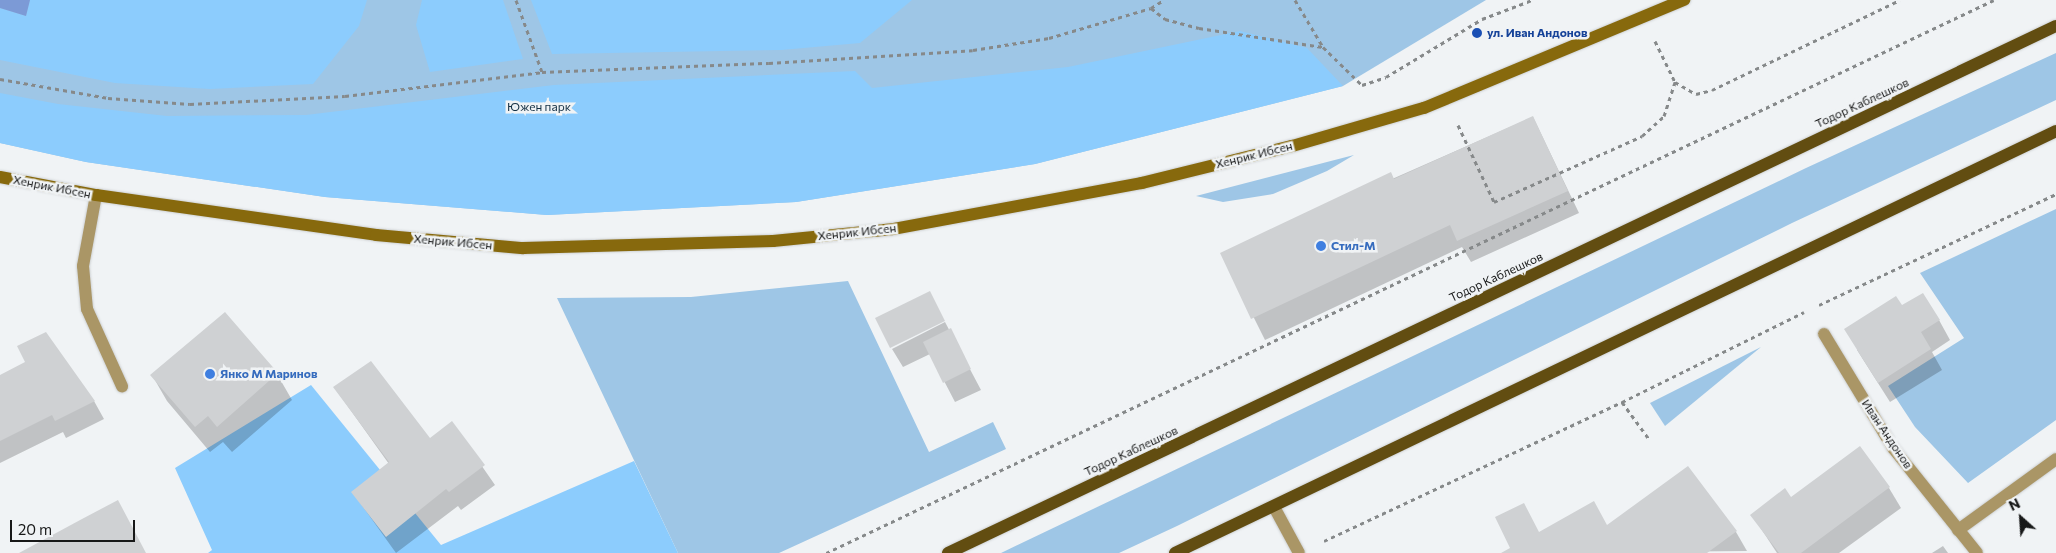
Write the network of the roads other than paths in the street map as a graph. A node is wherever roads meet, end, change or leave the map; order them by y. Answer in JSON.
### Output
{"nodes":[{"id":1,"x":1684,"y":0,"type":"edge"},
{"id":2,"x":2056,"y":26,"type":"edge"},
{"id":3,"x":2056,"y":131,"type":"edge"},
{"id":4,"x":0,"y":177,"type":"edge"},
{"id":5,"x":96,"y":196,"type":"junction"},
{"id":6,"x":1824,"y":334,"type":"dead end"},
{"id":7,"x":122,"y":386,"type":"dead end"},
{"id":8,"x":2056,"y":459,"type":"edge"},
{"id":9,"x":1274,"y":506,"type":"junction"},
{"id":10,"x":1958,"y":530,"type":"junction"},
{"id":11,"x":948,"y":553,"type":"edge"},
{"id":12,"x":1175,"y":553,"type":"edge"},
{"id":13,"x":1299,"y":553,"type":"edge"},
{"id":14,"x":1977,"y":553,"type":"edge"}],
"edges":[{"from":1,"to":5,"type":"main road","name":"Хенрик Ибсен"},
{"from":2,"to":11,"type":"main road","name":"Тодор Каблешков"},
{"from":3,"to":9,"type":"main road"},
{"from":4,"to":5,"type":"main road","name":"Хенрик Ибсен"},
{"from":5,"to":7,"type":"street"},
{"from":6,"to":10,"type":"street","name":"Иван Андонов"},
{"from":8,"to":10,"type":"street"},
{"from":9,"to":12,"type":"main road"},
{"from":9,"to":13,"type":"street"},
{"from":10,"to":14,"type":"street","name":"Иван Андонов"}]}
